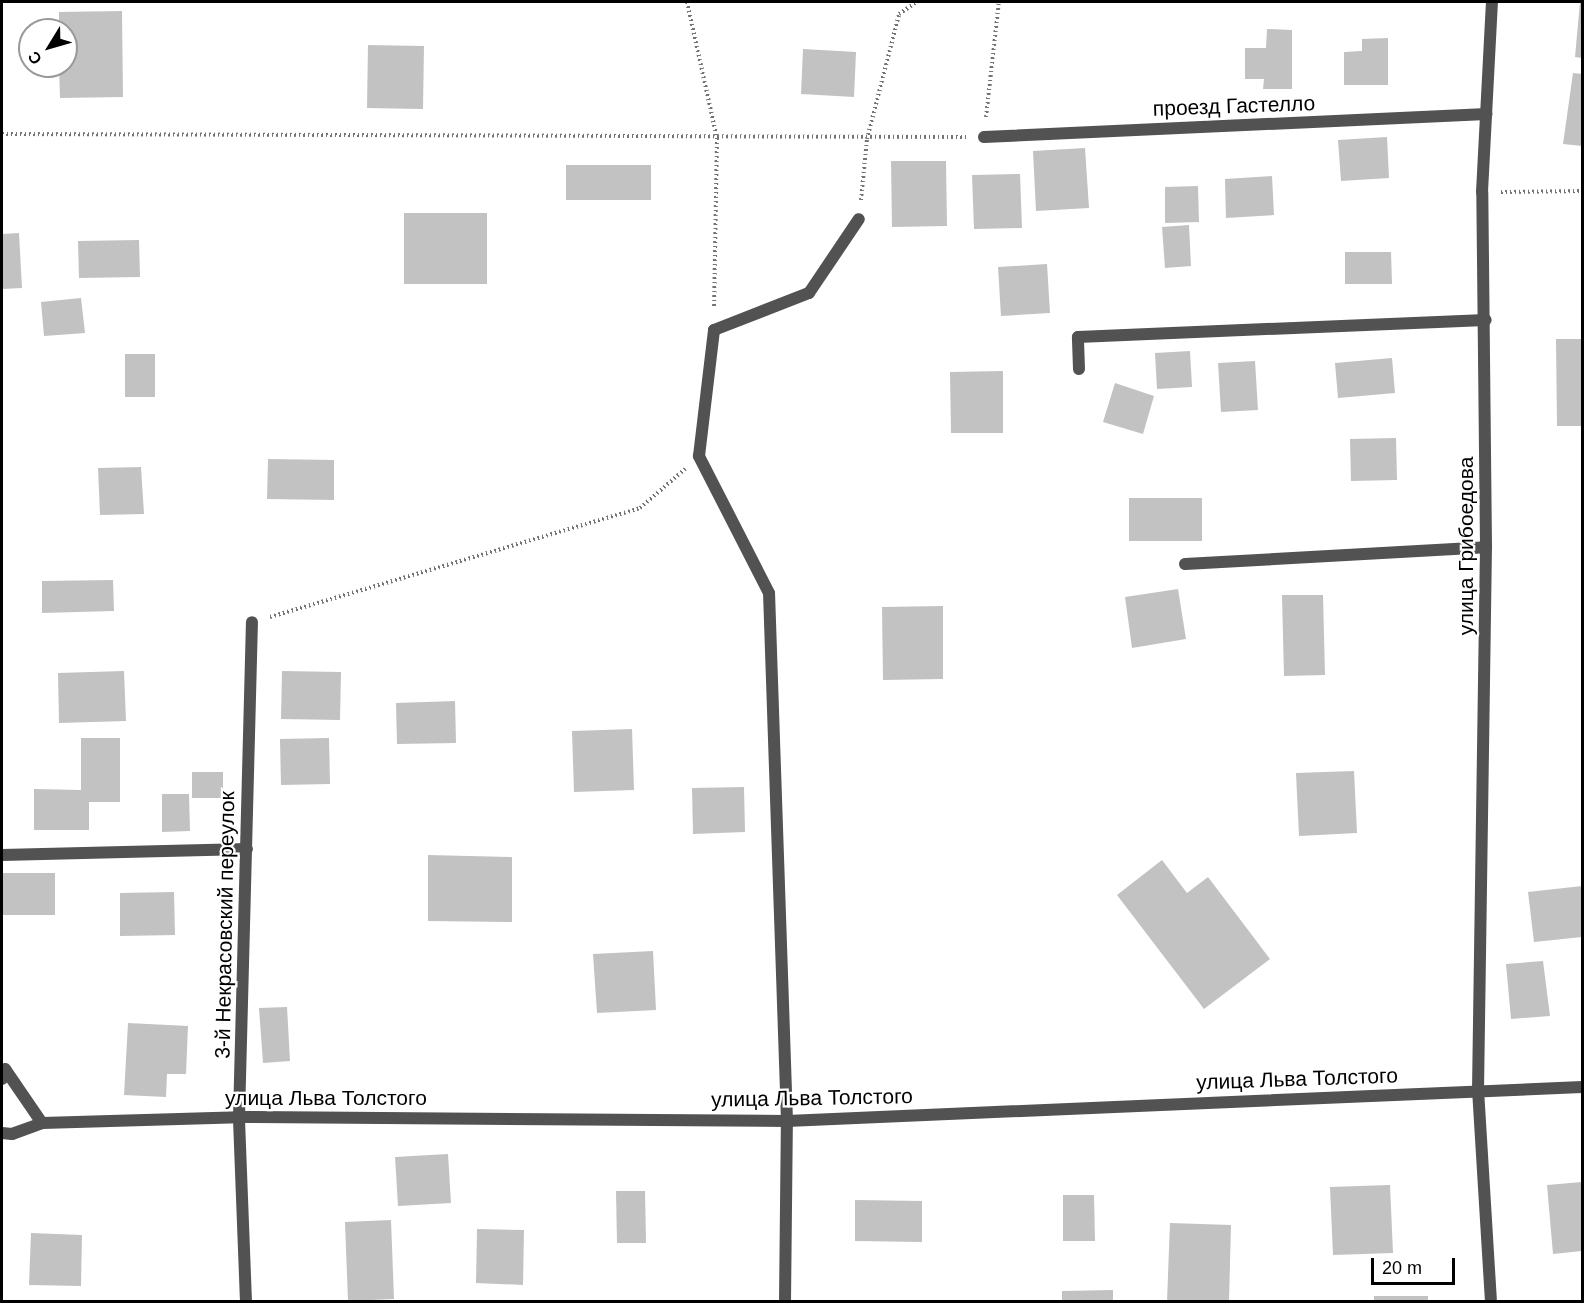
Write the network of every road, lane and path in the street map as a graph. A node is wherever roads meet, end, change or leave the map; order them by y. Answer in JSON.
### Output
{"nodes":[{"id":1,"x":687,"y":2,"type":"edge"},
{"id":2,"x":917,"y":2,"type":"edge"},
{"id":3,"x":999,"y":2,"type":"edge"},
{"id":4,"x":1492,"y":2,"type":"edge"},
{"id":5,"x":1486,"y":114,"type":"junction"},
{"id":6,"x":2,"y":134,"type":"edge"},
{"id":7,"x":984,"y":137,"type":"junction"},
{"id":8,"x":717,"y":138,"type":"junction"},
{"id":9,"x":867,"y":139,"type":"junction"},
{"id":10,"x":1582,"y":191,"type":"edge"},
{"id":11,"x":1482,"y":192,"type":"junction"},
{"id":12,"x":860,"y":219,"type":"joint"},
{"id":13,"x":1486,"y":320,"type":"junction"},
{"id":14,"x":714,"y":330,"type":"junction"},
{"id":15,"x":1078,"y":369,"type":"dead end"},
{"id":16,"x":699,"y":456,"type":"junction"},
{"id":17,"x":1486,"y":547,"type":"junction"},
{"id":18,"x":1185,"y":564,"type":"dead end"},
{"id":19,"x":252,"y":622,"type":"joint"},
{"id":20,"x":247,"y":849,"type":"junction"},
{"id":21,"x":2,"y":855,"type":"edge"},
{"id":22,"x":2,"y":1078,"type":"edge"},
{"id":23,"x":1582,"y":1087,"type":"edge"},
{"id":24,"x":1478,"y":1091,"type":"junction"},
{"id":25,"x":239,"y":1116,"type":"junction"},
{"id":26,"x":787,"y":1121,"type":"junction"},
{"id":27,"x":42,"y":1123,"type":"junction"},
{"id":28,"x":2,"y":1133,"type":"edge"},
{"id":29,"x":246,"y":1302,"type":"edge"},
{"id":30,"x":784,"y":1302,"type":"edge"},
{"id":31,"x":1491,"y":1302,"type":"edge"}],
"edges":[{"from":1,"to":8,"type":"path"},
{"from":2,"to":9,"type":"path"},
{"from":3,"to":7,"type":"path"},
{"from":4,"to":5,"type":"street","name":"улица Грибоедова"},
{"from":5,"to":7,"type":"street","name":"проезд Гастелло"},
{"from":5,"to":11,"type":"street","name":"улица Грибоедова"},
{"from":6,"to":8,"type":"path"},
{"from":7,"to":9,"type":"path"},
{"from":8,"to":9,"type":"path"},
{"from":8,"to":14,"type":"path"},
{"from":9,"to":12,"type":"path"},
{"from":10,"to":11,"type":"path"},
{"from":11,"to":13,"type":"street","name":"улица Грибоедова"},
{"from":12,"to":14,"type":"street"},
{"from":13,"to":15,"type":"street"},
{"from":13,"to":17,"type":"street","name":"улица Грибоедова"},
{"from":14,"to":16,"type":"street"},
{"from":16,"to":19,"type":"path"},
{"from":16,"to":26,"type":"street"},
{"from":17,"to":18,"type":"street"},
{"from":17,"to":24,"type":"street","name":"улица Грибоедова"},
{"from":19,"to":20,"type":"street","name":"3-й Некрасовский переулок"},
{"from":20,"to":21,"type":"street"},
{"from":20,"to":25,"type":"street","name":"3-й Некрасовский переулок"},
{"from":22,"to":27,"type":"street"},
{"from":23,"to":24,"type":"street","name":"улица Льва Толстого"},
{"from":24,"to":26,"type":"street","name":"улица Льва Толстого"},
{"from":24,"to":31,"type":"street","name":"улица Грибоедова"},
{"from":25,"to":26,"type":"street","name":"улица Льва Толстого"},
{"from":25,"to":27,"type":"street","name":"улица Льва Толстого"},
{"from":25,"to":29,"type":"street","name":"3-й Некрасовский переулок"},
{"from":26,"to":30,"type":"street"},
{"from":27,"to":28,"type":"street","name":"улица Льва Толстого"}]}
